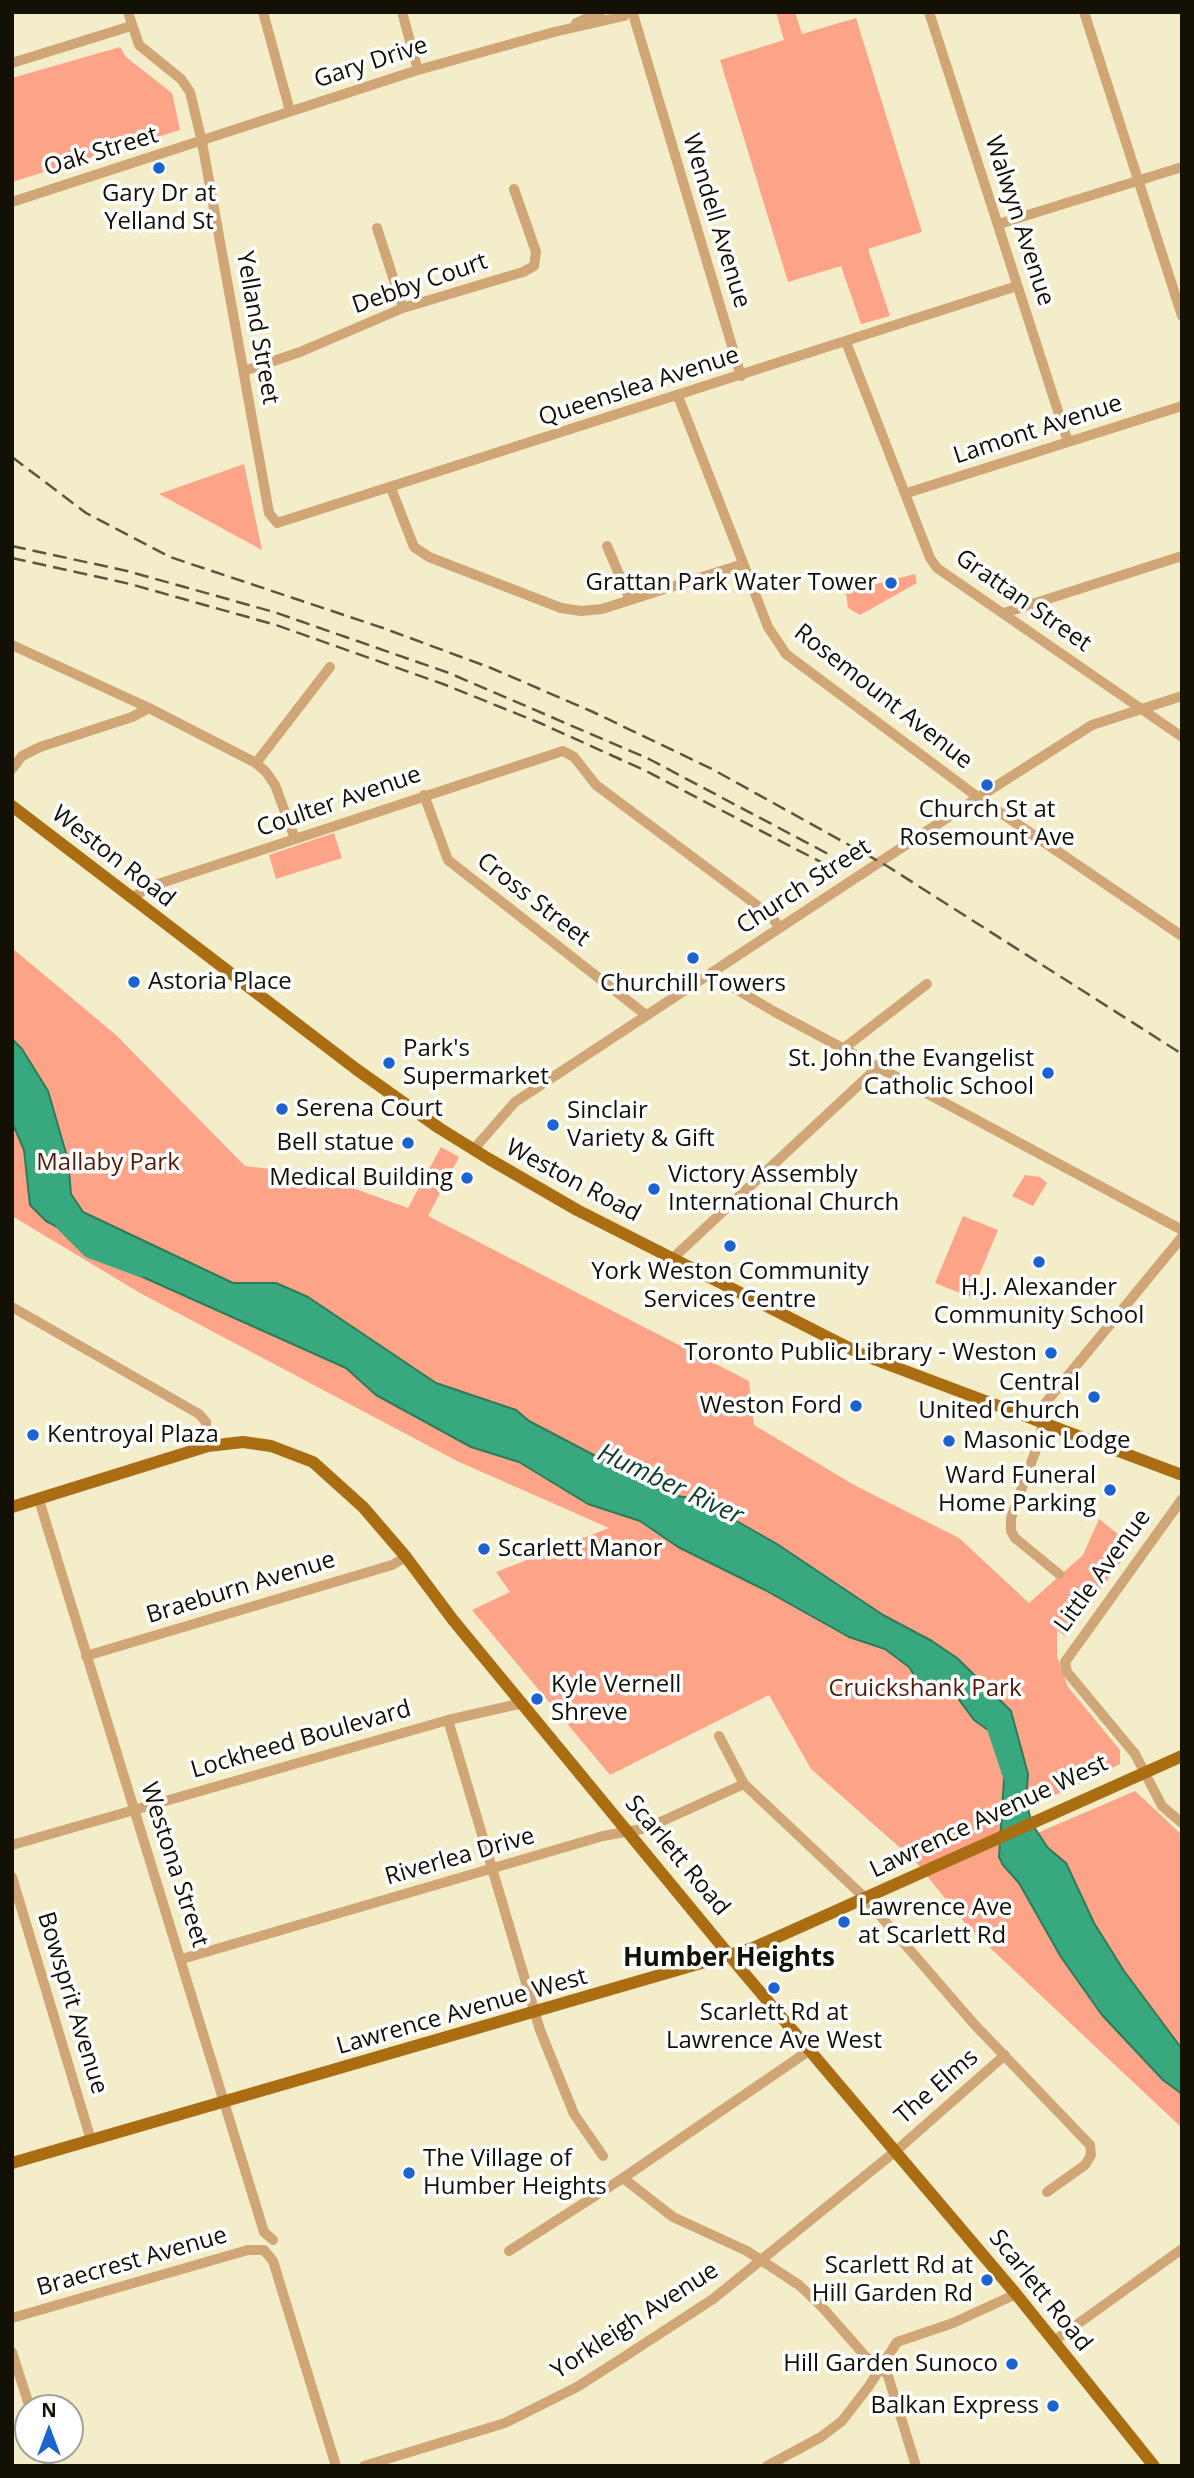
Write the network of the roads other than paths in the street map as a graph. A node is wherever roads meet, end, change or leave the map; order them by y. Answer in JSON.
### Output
{"nodes":[{"id":1,"x":128,"y":12,"type":"edge"},
{"id":2,"x":264,"y":12,"type":"edge"},
{"id":3,"x":402,"y":12,"type":"edge"},
{"id":4,"x":601,"y":12,"type":"edge"},
{"id":5,"x":929,"y":12,"type":"edge"},
{"id":6,"x":1084,"y":12,"type":"edge"},
{"id":7,"x":627,"y":14,"type":"edge"},
{"id":8,"x":131,"y":26,"type":"junction"},
{"id":9,"x":554,"y":32,"type":"junction"},
{"id":10,"x":12,"y":62,"type":"edge"},
{"id":11,"x":418,"y":70,"type":"junction"},
{"id":12,"x":290,"y":111,"type":"junction"},
{"id":13,"x":202,"y":142,"type":"junction"},
{"id":14,"x":1182,"y":167,"type":"edge"},
{"id":15,"x":1139,"y":182,"type":"junction"},
{"id":16,"x":514,"y":189,"type":"dead end"},
{"id":17,"x":12,"y":202,"type":"edge"},
{"id":18,"x":999,"y":224,"type":"junction"},
{"id":19,"x":377,"y":228,"type":"dead end"},
{"id":20,"x":1017,"y":286,"type":"junction"},
{"id":21,"x":403,"y":308,"type":"junction"},
{"id":22,"x":1182,"y":316,"type":"edge"},
{"id":23,"x":846,"y":342,"type":"junction"},
{"id":24,"x":244,"y":371,"type":"junction"},
{"id":25,"x":741,"y":376,"type":"junction"},
{"id":26,"x":678,"y":396,"type":"junction"},
{"id":27,"x":1182,"y":406,"type":"edge"},
{"id":28,"x":1068,"y":442,"type":"junction"},
{"id":29,"x":391,"y":488,"type":"junction"},
{"id":30,"x":907,"y":493,"type":"junction"},
{"id":31,"x":273,"y":521,"type":"joint"},
{"id":32,"x":607,"y":546,"type":"dead end"},
{"id":33,"x":1182,"y":556,"type":"edge"},
{"id":34,"x":743,"y":564,"type":"junction"},
{"id":35,"x":630,"y":600,"type":"junction"},
{"id":36,"x":1004,"y":613,"type":"junction"},
{"id":37,"x":12,"y":645,"type":"edge"},
{"id":38,"x":330,"y":667,"type":"dead end"},
{"id":39,"x":1182,"y":696,"type":"edge"},
{"id":40,"x":149,"y":708,"type":"junction"},
{"id":41,"x":1141,"y":709,"type":"junction"},
{"id":42,"x":1182,"y":737,"type":"edge"},
{"id":43,"x":256,"y":763,"type":"junction"},
{"id":44,"x":12,"y":769,"type":"edge"},
{"id":45,"x":424,"y":795,"type":"junction"},
{"id":46,"x":979,"y":798,"type":"junction"},
{"id":47,"x":12,"y":806,"type":"edge"},
{"id":48,"x":295,"y":839,"type":"junction"},
{"id":49,"x":132,"y":898,"type":"junction"},
{"id":50,"x":780,"y":928,"type":"junction"},
{"id":51,"x":1182,"y":936,"type":"edge"},
{"id":52,"x":710,"y":974,"type":"junction"},
{"id":53,"x":927,"y":984,"type":"dead end"},
{"id":54,"x":646,"y":1015,"type":"junction"},
{"id":55,"x":844,"y":1048,"type":"junction"},
{"id":56,"x":878,"y":1067,"type":"junction"},
{"id":57,"x":472,"y":1150,"type":"junction"},
{"id":58,"x":1182,"y":1230,"type":"edge"},
{"id":59,"x":1182,"y":1237,"type":"edge"},
{"id":60,"x":673,"y":1258,"type":"junction"},
{"id":61,"x":12,"y":1307,"type":"edge"},
{"id":62,"x":1042,"y":1423,"type":"junction"},
{"id":63,"x":208,"y":1446,"type":"junction"},
{"id":64,"x":1182,"y":1475,"type":"edge"},
{"id":65,"x":1182,"y":1499,"type":"edge"},
{"id":66,"x":39,"y":1500,"type":"junction"},
{"id":67,"x":12,"y":1507,"type":"edge"},
{"id":68,"x":406,"y":1557,"type":"junction"},
{"id":69,"x":1059,"y":1574,"type":"dead end"},
{"id":70,"x":86,"y":1656,"type":"junction"},
{"id":71,"x":523,"y":1703,"type":"junction"},
{"id":72,"x":448,"y":1720,"type":"junction"},
{"id":73,"x":719,"y":1736,"type":"dead end"},
{"id":74,"x":1182,"y":1756,"type":"edge"},
{"id":75,"x":1143,"y":1771,"type":"junction"},
{"id":76,"x":744,"y":1784,"type":"junction"},
{"id":77,"x":135,"y":1810,"type":"junction"},
{"id":78,"x":1182,"y":1823,"type":"edge"},
{"id":79,"x":628,"y":1831,"type":"junction"},
{"id":80,"x":12,"y":1845,"type":"edge"},
{"id":81,"x":492,"y":1871,"type":"junction"},
{"id":82,"x":12,"y":1877,"type":"edge"},
{"id":83,"x":864,"y":1897,"type":"junction"},
{"id":84,"x":730,"y":1955,"type":"junction"},
{"id":85,"x":183,"y":1959,"type":"junction"},
{"id":86,"x":535,"y":2013,"type":"junction"},
{"id":87,"x":810,"y":2050,"type":"junction"},
{"id":88,"x":1004,"y":2055,"type":"junction"},
{"id":89,"x":226,"y":2102,"type":"junction"},
{"id":90,"x":91,"y":2140,"type":"junction"},
{"id":91,"x":897,"y":2150,"type":"junction"},
{"id":92,"x":603,"y":2156,"type":"dead end"},
{"id":93,"x":12,"y":2164,"type":"edge"},
{"id":94,"x":623,"y":2178,"type":"junction"},
{"id":95,"x":1047,"y":2192,"type":"dead end"},
{"id":96,"x":273,"y":2240,"type":"dead end"},
{"id":97,"x":1182,"y":2249,"type":"edge"},
{"id":98,"x":509,"y":2251,"type":"dead end"},
{"id":99,"x":761,"y":2260,"type":"junction"},
{"id":100,"x":1016,"y":2294,"type":"junction"},
{"id":101,"x":12,"y":2318,"type":"edge"},
{"id":102,"x":1054,"y":2341,"type":"junction"},
{"id":103,"x":12,"y":2352,"type":"edge"},
{"id":104,"x":880,"y":2365,"type":"junction"},
{"id":105,"x":26,"y":2394,"type":"edge"},
{"id":106,"x":336,"y":2466,"type":"edge"},
{"id":107,"x":364,"y":2466,"type":"edge"},
{"id":108,"x":767,"y":2466,"type":"edge"},
{"id":109,"x":916,"y":2466,"type":"edge"},
{"id":110,"x":1154,"y":2466,"type":"edge"}],
"edges":[{"from":1,"to":8,"type":"street"},
{"from":2,"to":12,"type":"street"},
{"from":3,"to":11,"type":"street"},
{"from":4,"to":9,"type":"street","name":"Gary Drive"},
{"from":5,"to":18,"type":"street","name":"Walwyn Avenue"},
{"from":6,"to":15,"type":"street"},
{"from":7,"to":9,"type":"street","name":"Gary Drive"},
{"from":7,"to":25,"type":"street","name":"Wendell Avenue"},
{"from":8,"to":10,"type":"street"},
{"from":8,"to":13,"type":"street","name":"Yelland Street"},
{"from":9,"to":11,"type":"street","name":"Gary Drive"},
{"from":11,"to":12,"type":"street","name":"Gary Drive"},
{"from":12,"to":13,"type":"street","name":"Gary Drive"},
{"from":13,"to":17,"type":"street","name":"Oak Street"},
{"from":13,"to":24,"type":"street","name":"Yelland Street"},
{"from":14,"to":15,"type":"street"},
{"from":15,"to":18,"type":"street"},
{"from":15,"to":22,"type":"street"},
{"from":16,"to":21,"type":"street","name":"Debby Court"},
{"from":18,"to":20,"type":"street","name":"Walwyn Avenue"},
{"from":19,"to":21,"type":"street"},
{"from":20,"to":23,"type":"street","name":"Queenslea Avenue"},
{"from":20,"to":28,"type":"street","name":"Walwyn Avenue"},
{"from":21,"to":24,"type":"street","name":"Debby Court"},
{"from":23,"to":25,"type":"street","name":"Queenslea Avenue"},
{"from":23,"to":30,"type":"street","name":"Grattan Street"},
{"from":24,"to":31,"type":"street","name":"Yelland Street"},
{"from":25,"to":26,"type":"street","name":"Queenslea Avenue"},
{"from":26,"to":29,"type":"street","name":"Queenslea Avenue"},
{"from":26,"to":34,"type":"street","name":"Rosemount Avenue"},
{"from":27,"to":28,"type":"street","name":"Lamont Avenue"},
{"from":28,"to":30,"type":"street","name":"Lamont Avenue"},
{"from":29,"to":31,"type":"street","name":"Queenslea Avenue"},
{"from":29,"to":35,"type":"street"},
{"from":30,"to":36,"type":"street","name":"Grattan Street"},
{"from":32,"to":35,"type":"street"},
{"from":33,"to":36,"type":"street"},
{"from":34,"to":35,"type":"street"},
{"from":34,"to":46,"type":"street","name":"Rosemount Avenue"},
{"from":36,"to":41,"type":"street","name":"Grattan Street"},
{"from":37,"to":40,"type":"street"},
{"from":38,"to":43,"type":"street"},
{"from":39,"to":41,"type":"street","name":"Church Street"},
{"from":40,"to":43,"type":"street"},
{"from":40,"to":44,"type":"street"},
{"from":41,"to":42,"type":"street","name":"Grattan Street"},
{"from":41,"to":46,"type":"street","name":"Church Street"},
{"from":43,"to":48,"type":"street"},
{"from":45,"to":48,"type":"street","name":"Coulter Avenue"},
{"from":45,"to":50,"type":"street","name":"Coulter Avenue"},
{"from":45,"to":54,"type":"street","name":"Cross Street"},
{"from":46,"to":50,"type":"street","name":"Church Street"},
{"from":46,"to":51,"type":"street","name":"Rosemount Avenue"},
{"from":47,"to":49,"type":"main road","name":"Weston Road"},
{"from":48,"to":49,"type":"street","name":"Coulter Avenue"},
{"from":49,"to":57,"type":"main road","name":"Weston Road"},
{"from":50,"to":52,"type":"street","name":"Church Street"},
{"from":52,"to":54,"type":"street","name":"Church Street"},
{"from":52,"to":55,"type":"street"},
{"from":53,"to":55,"type":"street"},
{"from":54,"to":57,"type":"street","name":"Church Street"},
{"from":55,"to":56,"type":"street"},
{"from":56,"to":58,"type":"street"},
{"from":56,"to":60,"type":"street"},
{"from":57,"to":60,"type":"main road","name":"Weston Road"},
{"from":59,"to":62,"type":"street"},
{"from":60,"to":62,"type":"main road","name":"Weston Road"},
{"from":61,"to":63,"type":"street"},
{"from":62,"to":64,"type":"main road","name":"Weston Road"},
{"from":62,"to":69,"type":"street"},
{"from":63,"to":66,"type":"main road","name":"Scarlett Road"},
{"from":63,"to":68,"type":"main road","name":"Scarlett Road"},
{"from":65,"to":75,"type":"street","name":"Little Avenue"},
{"from":66,"to":67,"type":"main road","name":"Scarlett Road"},
{"from":66,"to":70,"type":"street","name":"Westona Street"},
{"from":68,"to":70,"type":"street","name":"Braeburn Avenue"},
{"from":68,"to":71,"type":"main road","name":"Scarlett Road"},
{"from":70,"to":77,"type":"street","name":"Westona Street"},
{"from":71,"to":72,"type":"street","name":"Lockheed Boulevard"},
{"from":71,"to":79,"type":"main road","name":"Scarlett Road"},
{"from":72,"to":77,"type":"street","name":"Lockheed Boulevard"},
{"from":72,"to":81,"type":"street"},
{"from":73,"to":76,"type":"street"},
{"from":74,"to":75,"type":"main road","name":"Lawrence Avenue West"},
{"from":75,"to":78,"type":"street"},
{"from":75,"to":83,"type":"main road","name":"Lawrence Avenue West"},
{"from":76,"to":79,"type":"street","name":"Riverlea Drive"},
{"from":76,"to":83,"type":"street"},
{"from":77,"to":80,"type":"street","name":"Lockheed Boulevard"},
{"from":77,"to":85,"type":"street","name":"Westona Street"},
{"from":79,"to":81,"type":"street","name":"Riverlea Drive"},
{"from":79,"to":84,"type":"main road","name":"Scarlett Road"},
{"from":81,"to":85,"type":"street","name":"Riverlea Drive"},
{"from":81,"to":86,"type":"street"},
{"from":82,"to":90,"type":"street","name":"Bowsprit Avenue"},
{"from":83,"to":84,"type":"main road","name":"Lawrence Avenue West"},
{"from":83,"to":88,"type":"street"},
{"from":84,"to":86,"type":"main road","name":"Lawrence Avenue West"},
{"from":84,"to":87,"type":"main road","name":"Scarlett Road"},
{"from":85,"to":89,"type":"street","name":"Westona Street"},
{"from":86,"to":89,"type":"main road","name":"Lawrence Avenue West"},
{"from":86,"to":92,"type":"street"},
{"from":87,"to":91,"type":"main road","name":"Scarlett Road"},
{"from":87,"to":94,"type":"street"},
{"from":88,"to":91,"type":"street","name":"The Elms"},
{"from":88,"to":95,"type":"street"},
{"from":89,"to":90,"type":"main road","name":"Lawrence Avenue West"},
{"from":89,"to":96,"type":"street","name":"Westona Street"},
{"from":90,"to":93,"type":"main road","name":"Lawrence Avenue West"},
{"from":91,"to":99,"type":"street","name":"Yorkleigh Avenue"},
{"from":91,"to":100,"type":"main road","name":"Scarlett Road"},
{"from":94,"to":98,"type":"street"},
{"from":94,"to":99,"type":"street"},
{"from":97,"to":102,"type":"street"},
{"from":99,"to":104,"type":"street"},
{"from":99,"to":107,"type":"street","name":"Yorkleigh Avenue"},
{"from":100,"to":102,"type":"main road","name":"Scarlett Road"},
{"from":100,"to":104,"type":"street"},
{"from":101,"to":106,"type":"street","name":"Braecrest Avenue"},
{"from":102,"to":110,"type":"main road","name":"Scarlett Road"},
{"from":103,"to":105,"type":"street"},
{"from":104,"to":108,"type":"street"},
{"from":104,"to":109,"type":"street"}]}
